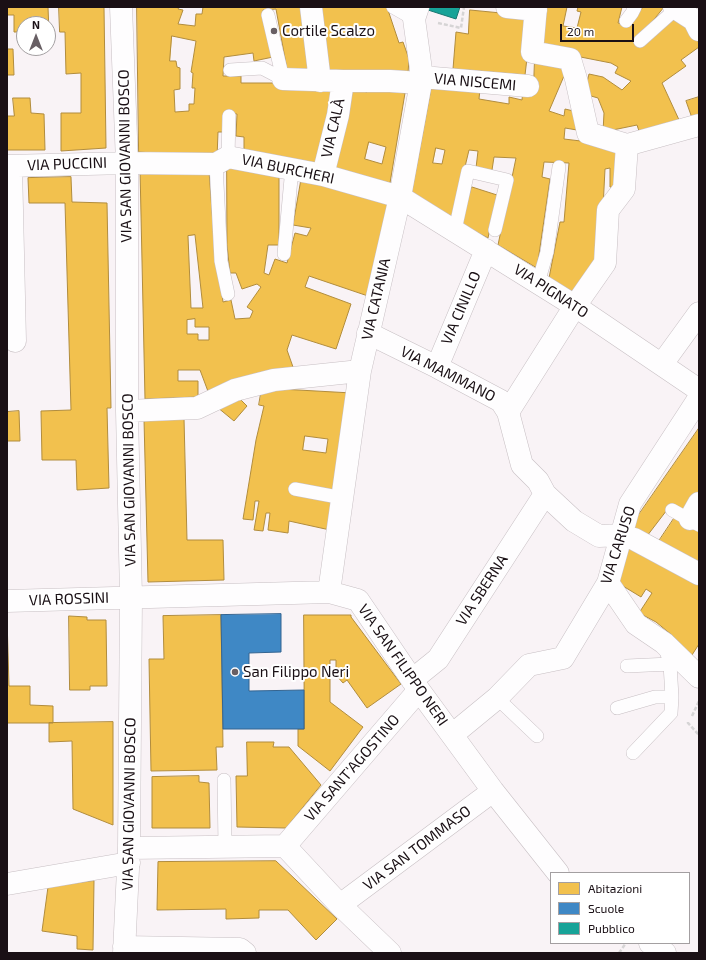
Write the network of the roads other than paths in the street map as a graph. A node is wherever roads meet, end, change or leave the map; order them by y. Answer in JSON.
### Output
{"nodes":[{"id":1,"x":121,"y":7,"type":"edge"},
{"id":2,"x":311,"y":7,"type":"edge"},
{"id":3,"x":393,"y":7,"type":"edge"},
{"id":4,"x":506,"y":7,"type":"edge"},
{"id":5,"x":634,"y":7,"type":"edge"},
{"id":6,"x":536,"y":8,"type":"edge"},
{"id":7,"x":416,"y":13,"type":"edge"},
{"id":8,"x":268,"y":15,"type":"dead end"},
{"id":9,"x":689,"y":18,"type":"edge"},
{"id":10,"x":626,"y":21,"type":"dead end"},
{"id":11,"x":640,"y":41,"type":"dead end"},
{"id":12,"x":230,"y":70,"type":"dead end"},
{"id":13,"x":283,"y":79,"type":"junction"},
{"id":14,"x":421,"y":80,"type":"junction"},
{"id":15,"x":320,"y":81,"type":"junction"},
{"id":16,"x":343,"y":81,"type":"junction"},
{"id":17,"x":528,"y":86,"type":"dead end"},
{"id":18,"x":229,"y":116,"type":"dead end"},
{"id":19,"x":699,"y":125,"type":"edge"},
{"id":20,"x":627,"y":145,"type":"junction"},
{"id":21,"x":222,"y":160,"type":"junction"},
{"id":22,"x":127,"y":163,"type":"junction"},
{"id":23,"x":9,"y":166,"type":"edge"},
{"id":24,"x":292,"y":168,"type":"junction"},
{"id":25,"x":559,"y":168,"type":"dead end"},
{"id":26,"x":322,"y":174,"type":"junction"},
{"id":27,"x":400,"y":197,"type":"junction"},
{"id":28,"x":455,"y":230,"type":"junction"},
{"id":29,"x":495,"y":230,"type":"dead end"},
{"id":30,"x":486,"y":250,"type":"junction"},
{"id":31,"x":284,"y":254,"type":"dead end"},
{"id":32,"x":538,"y":283,"type":"junction"},
{"id":33,"x":228,"y":294,"type":"dead end"},
{"id":34,"x":575,"y":306,"type":"junction"},
{"id":35,"x":699,"y":313,"type":"edge"},
{"id":36,"x":368,"y":333,"type":"junction"},
{"id":37,"x":14,"y":341,"type":"dead end"},
{"id":38,"x":662,"y":364,"type":"junction"},
{"id":39,"x":437,"y":367,"type":"junction"},
{"id":40,"x":360,"y":371,"type":"junction"},
{"id":41,"x":699,"y":390,"type":"edge"},
{"id":42,"x":699,"y":398,"type":"edge"},
{"id":43,"x":128,"y":411,"type":"junction"},
{"id":44,"x":508,"y":412,"type":"junction"},
{"id":45,"x":295,"y":489,"type":"dead end"},
{"id":46,"x":545,"y":494,"type":"junction"},
{"id":47,"x":343,"y":498,"type":"junction"},
{"id":48,"x":621,"y":535,"type":"junction"},
{"id":49,"x":699,"y":574,"type":"edge"},
{"id":50,"x":608,"y":583,"type":"junction"},
{"id":51,"x":329,"y":592,"type":"junction"},
{"id":52,"x":131,"y":597,"type":"junction"},
{"id":53,"x":7,"y":601,"type":"edge"},
{"id":54,"x":664,"y":643,"type":"junction"},
{"id":55,"x":670,"y":664,"type":"junction"},
{"id":56,"x":627,"y":666,"type":"dead end"},
{"id":57,"x":699,"y":677,"type":"edge"},
{"id":58,"x":416,"y":685,"type":"junction"},
{"id":59,"x":672,"y":697,"type":"junction"},
{"id":60,"x":497,"y":698,"type":"junction"},
{"id":61,"x":617,"y":708,"type":"dead end"},
{"id":62,"x":452,"y":735,"type":"junction"},
{"id":63,"x":537,"y":736,"type":"dead end"},
{"id":64,"x":633,"y":752,"type":"dead end"},
{"id":65,"x":224,"y":780,"type":"dead end"},
{"id":66,"x":493,"y":791,"type":"junction"},
{"id":67,"x":285,"y":846,"type":"junction"},
{"id":68,"x":225,"y":847,"type":"junction"},
{"id":69,"x":129,"y":856,"type":"junction"},
{"id":70,"x":557,"y":872,"type":"edge"},
{"id":71,"x":7,"y":884,"type":"edge"},
{"id":72,"x":340,"y":905,"type":"junction"},
{"id":73,"x":652,"y":944,"type":"edge"},
{"id":74,"x":124,"y":950,"type":"edge"},
{"id":75,"x":244,"y":953,"type":"edge"},
{"id":76,"x":390,"y":953,"type":"edge"},
{"id":77,"x":665,"y":953,"type":"edge"}],
"edges":[{"from":1,"to":22,"type":"street","name":"VIA SAN GIOVANNI BOSCO"},
{"from":2,"to":15,"type":"street"},
{"from":3,"to":7,"type":"lane"},
{"from":4,"to":6,"type":"street"},
{"from":5,"to":10,"type":"lane"},
{"from":6,"to":20,"type":"street"},
{"from":7,"to":14,"type":"street","name":"VIA CATANIA"},
{"from":8,"to":13,"type":"lane"},
{"from":9,"to":11,"type":"lane"},
{"from":12,"to":13,"type":"lane"},
{"from":13,"to":15,"type":"street","name":"VIA NISCEMI"},
{"from":14,"to":16,"type":"street","name":"VIA NISCEMI"},
{"from":14,"to":17,"type":"street","name":"VIA NISCEMI"},
{"from":14,"to":27,"type":"street","name":"VIA CATANIA"},
{"from":15,"to":16,"type":"street","name":"VIA NISCEMI"},
{"from":16,"to":26,"type":"street","name":"VIA CALÀ"},
{"from":18,"to":21,"type":"lane"},
{"from":19,"to":20,"type":"street"},
{"from":20,"to":34,"type":"street"},
{"from":21,"to":22,"type":"street","name":"VIA BURCHERI"},
{"from":21,"to":24,"type":"street","name":"VIA BURCHERI"},
{"from":21,"to":33,"type":"lane"},
{"from":22,"to":23,"type":"street","name":"VIA PUCCINI"},
{"from":22,"to":43,"type":"street","name":"VIA SAN GIOVANNI BOSCO"},
{"from":23,"to":37,"type":"street"},
{"from":24,"to":26,"type":"street","name":"VIA BURCHERI"},
{"from":24,"to":31,"type":"lane"},
{"from":25,"to":32,"type":"lane"},
{"from":26,"to":27,"type":"street","name":"VIA BURCHERI"},
{"from":27,"to":28,"type":"street","name":"VIA PIGNATO"},
{"from":27,"to":36,"type":"street","name":"VIA CATANIA"},
{"from":28,"to":29,"type":"lane"},
{"from":28,"to":30,"type":"street","name":"VIA PIGNATO"},
{"from":30,"to":32,"type":"street","name":"VIA PIGNATO"},
{"from":30,"to":39,"type":"street","name":"VIA CINILLO"},
{"from":32,"to":34,"type":"street","name":"VIA PIGNATO"},
{"from":34,"to":38,"type":"street","name":"VIA PIGNATO"},
{"from":34,"to":44,"type":"street"},
{"from":35,"to":38,"type":"street"},
{"from":36,"to":39,"type":"street","name":"VIA MAMMANO"},
{"from":36,"to":40,"type":"street","name":"VIA CATANIA"},
{"from":38,"to":41,"type":"street","name":"VIA PIGNATO"},
{"from":39,"to":44,"type":"street","name":"VIA MAMMANO"},
{"from":40,"to":43,"type":"street"},
{"from":40,"to":47,"type":"street","name":"VIA CATANIA"},
{"from":42,"to":48,"type":"street","name":"VIA CARUSO"},
{"from":43,"to":52,"type":"street","name":"VIA SAN GIOVANNI BOSCO"},
{"from":44,"to":46,"type":"street","name":"VIA MAMMANO"},
{"from":45,"to":47,"type":"lane"},
{"from":46,"to":48,"type":"street","name":"VIA MAMMANO"},
{"from":46,"to":58,"type":"street","name":"VIA SBERNA"},
{"from":47,"to":51,"type":"street","name":"VIA CATANIA"},
{"from":48,"to":49,"type":"street"},
{"from":48,"to":50,"type":"street","name":"VIA CARUSO"},
{"from":50,"to":54,"type":"street"},
{"from":50,"to":60,"type":"street","name":"VIA CARUSO"},
{"from":51,"to":52,"type":"street","name":"VIA SAN FILIPPO NERI"},
{"from":51,"to":58,"type":"street","name":"VIA SAN FILIPPO NERI"},
{"from":52,"to":53,"type":"street","name":"VIA ROSSINI"},
{"from":52,"to":69,"type":"street","name":"VIA SAN GIOVANNI BOSCO"},
{"from":54,"to":55,"type":"lane"},
{"from":54,"to":57,"type":"street"},
{"from":55,"to":56,"type":"lane"},
{"from":55,"to":59,"type":"lane"},
{"from":58,"to":62,"type":"street","name":"VIA SAN FILIPPO NERI"},
{"from":58,"to":67,"type":"street","name":"VIA SANT'AGOSTINO"},
{"from":59,"to":61,"type":"lane"},
{"from":59,"to":64,"type":"lane"},
{"from":60,"to":62,"type":"street","name":"VIA CARUSO"},
{"from":60,"to":63,"type":"lane"},
{"from":62,"to":66,"type":"street","name":"VIA SAN FILIPPO NERI"},
{"from":65,"to":68,"type":"lane"},
{"from":66,"to":70,"type":"street","name":"VIA SAN FILIPPO NERI"},
{"from":66,"to":72,"type":"street","name":"VIA SAN TOMMASO"},
{"from":67,"to":68,"type":"street"},
{"from":67,"to":72,"type":"street"},
{"from":68,"to":69,"type":"street"},
{"from":69,"to":71,"type":"street"},
{"from":69,"to":74,"type":"street","name":"VIA SAN GIOVANNI BOSCO"},
{"from":72,"to":76,"type":"street"},
{"from":73,"to":77,"type":"street"},
{"from":74,"to":75,"type":"street"}]}
